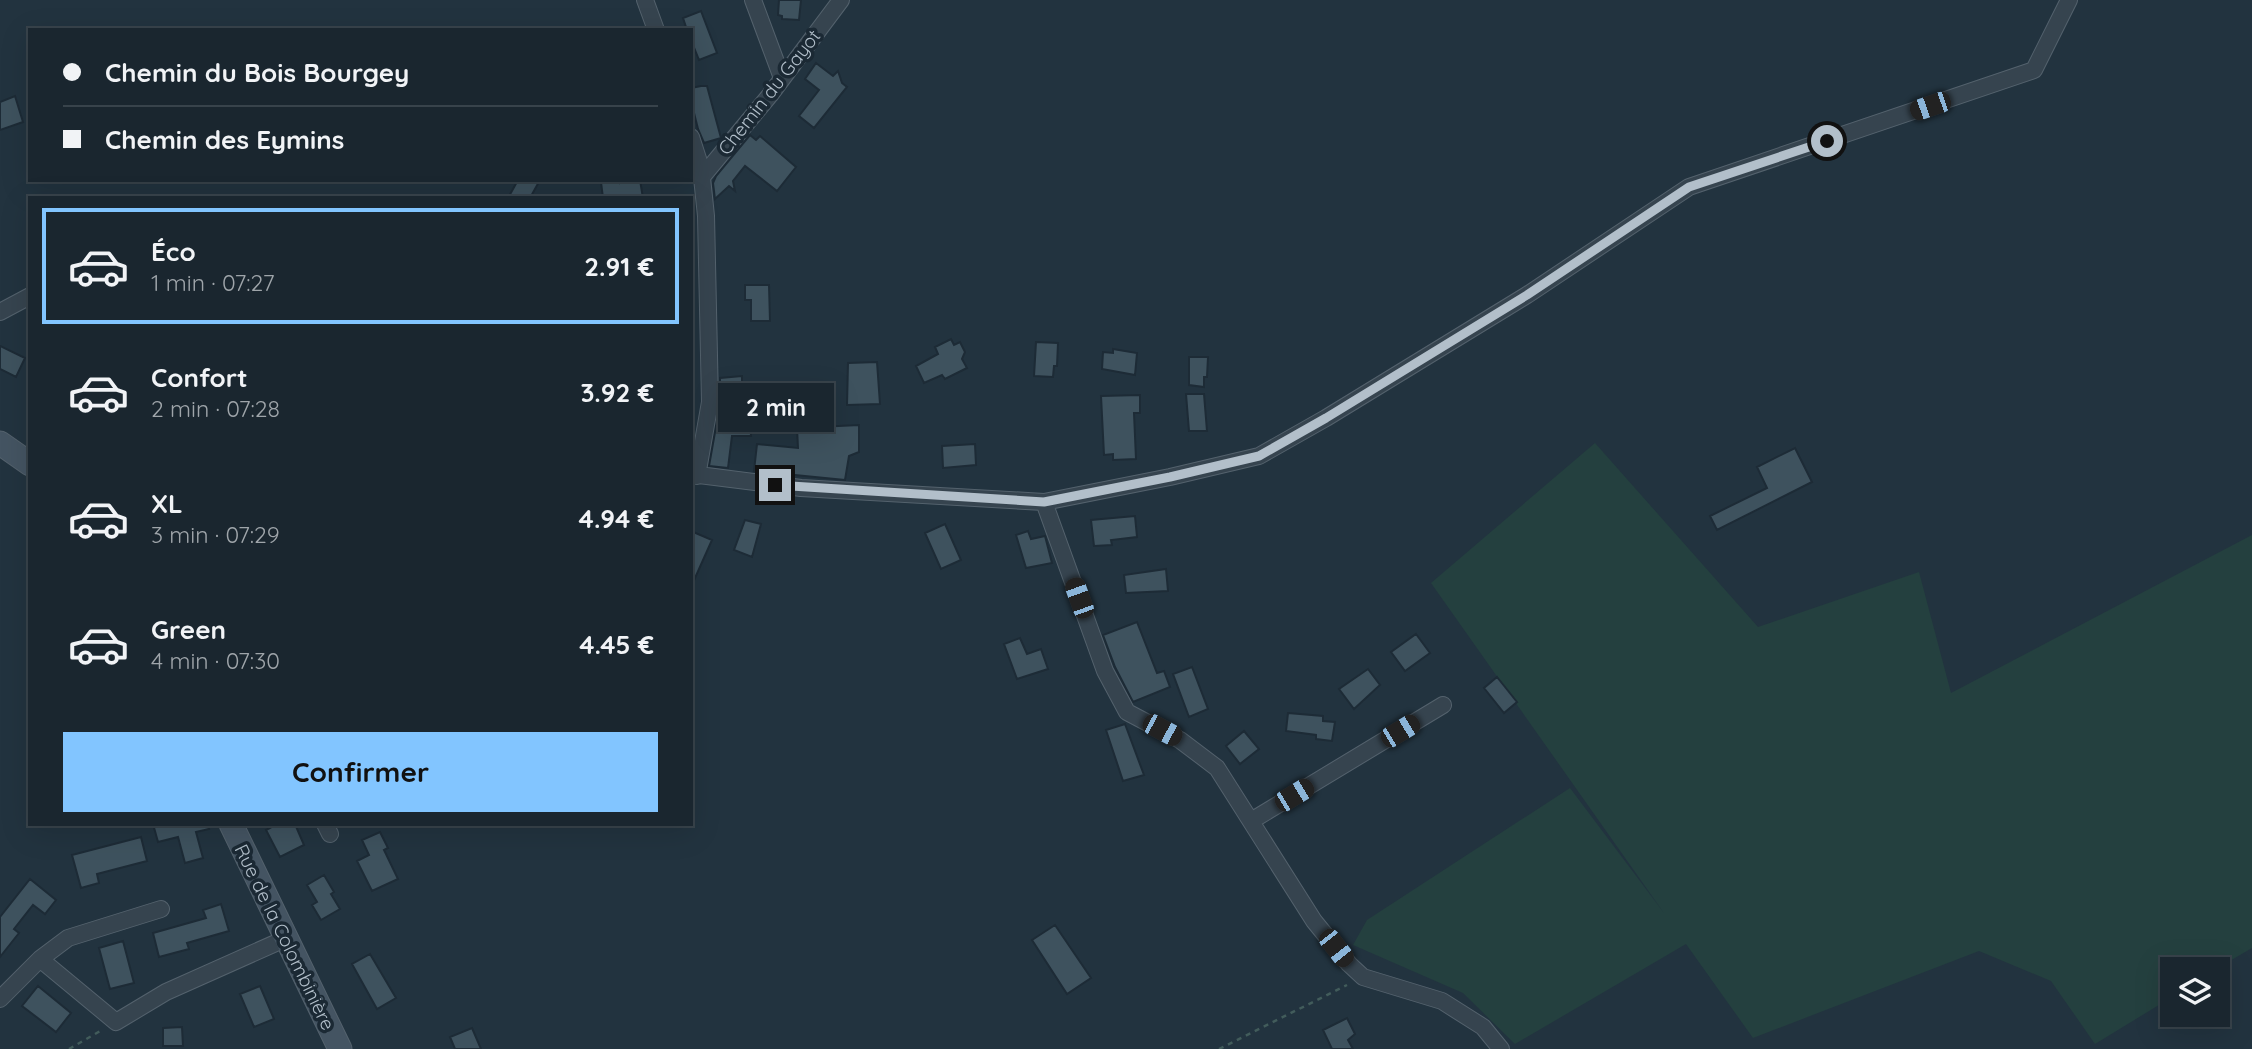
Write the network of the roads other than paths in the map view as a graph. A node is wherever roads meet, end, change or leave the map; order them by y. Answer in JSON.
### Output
{"nodes":[{"id":1,"x":645,"y":0,"type":"edge"},
{"id":2,"x":753,"y":0,"type":"edge"},
{"id":3,"x":841,"y":0,"type":"edge"},
{"id":4,"x":2069,"y":0,"type":"edge"},
{"id":5,"x":655,"y":28,"type":"edge"},
{"id":6,"x":782,"y":78,"type":"junction"},
{"id":7,"x":693,"y":144,"type":"edge"},
{"id":8,"x":702,"y":177,"type":"junction"},
{"id":9,"x":699,"y":233,"type":"edge"},
{"id":10,"x":28,"y":297,"type":"edge"},
{"id":11,"x":0,"y":312,"type":"edge"},
{"id":12,"x":0,"y":443,"type":"edge"},
{"id":13,"x":28,"y":463,"type":"edge"},
{"id":14,"x":694,"y":475,"type":"edge"},
{"id":15,"x":1044,"y":502,"type":"junction"},
{"id":16,"x":1443,"y":705,"type":"dead end"},
{"id":17,"x":1251,"y":821,"type":"junction"},
{"id":18,"x":232,"y":826,"type":"edge"},
{"id":19,"x":161,"y":909,"type":"dead end"},
{"id":20,"x":287,"y":938,"type":"junction"},
{"id":21,"x":40,"y":959,"type":"junction"},
{"id":22,"x":0,"y":999,"type":"edge"},
{"id":23,"x":340,"y":1049,"type":"edge"},
{"id":24,"x":1501,"y":1049,"type":"edge"}],
"edges":[{"from":1,"to":5,"type":"street"},
{"from":2,"to":6,"type":"street"},
{"from":3,"to":6,"type":"street","name":"Chemin du Gayot"},
{"from":4,"to":15,"type":"street"},
{"from":6,"to":8,"type":"street","name":"Chemin du Gayot"},
{"from":7,"to":8,"type":"street"},
{"from":8,"to":9,"type":"street"},
{"from":9,"to":14,"type":"street"},
{"from":10,"to":11,"type":"street"},
{"from":12,"to":13,"type":"street"},
{"from":14,"to":15,"type":"street"},
{"from":15,"to":17,"type":"street"},
{"from":16,"to":17,"type":"street"},
{"from":17,"to":24,"type":"street"},
{"from":18,"to":20,"type":"street","name":"Rue de la Colombinière"},
{"from":19,"to":21,"type":"street"},
{"from":20,"to":21,"type":"street"},
{"from":20,"to":23,"type":"street","name":"Rue de la Colombinière"},
{"from":21,"to":22,"type":"street"}]}
